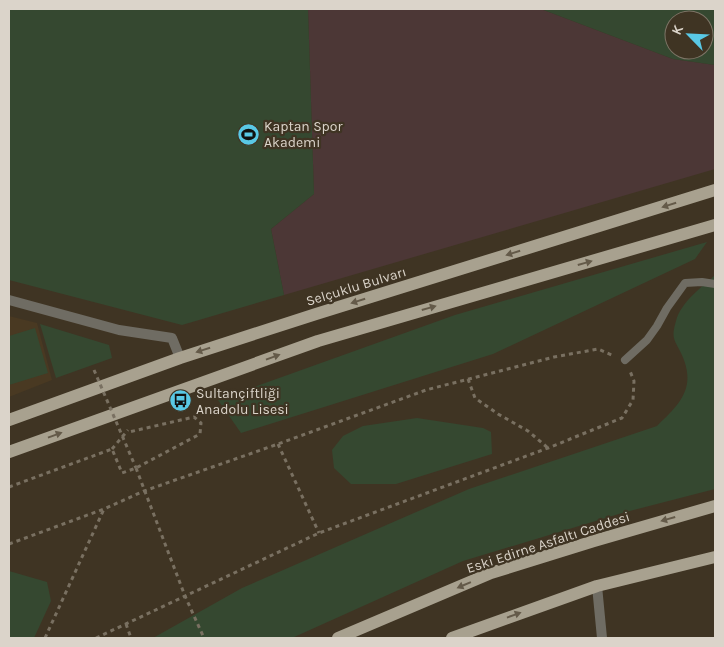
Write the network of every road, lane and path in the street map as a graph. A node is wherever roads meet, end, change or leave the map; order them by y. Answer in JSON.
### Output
{"nodes":[{"id":1,"x":715,"y":190,"type":"edge"},
{"id":2,"x":715,"y":225,"type":"edge"},
{"id":3,"x":715,"y":284,"type":"edge"},
{"id":4,"x":9,"y":300,"type":"edge"},
{"id":5,"x":180,"y":358,"type":"junction"},
{"id":6,"x":625,"y":360,"type":"junction"},
{"id":7,"x":94,"y":370,"type":"dead end"},
{"id":8,"x":468,"y":379,"type":"junction"},
{"id":9,"x":120,"y":412,"type":"junction"},
{"id":10,"x":9,"y":420,"type":"edge"},
{"id":11,"x":129,"y":432,"type":"junction"},
{"id":12,"x":278,"y":444,"type":"junction"},
{"id":13,"x":548,"y":448,"type":"junction"},
{"id":14,"x":112,"y":450,"type":"junction"},
{"id":15,"x":9,"y":452,"type":"edge"},
{"id":16,"x":136,"y":468,"type":"junction"},
{"id":17,"x":9,"y":487,"type":"edge"},
{"id":18,"x":144,"y":491,"type":"junction"},
{"id":19,"x":715,"y":506,"type":"edge"},
{"id":20,"x":104,"y":508,"type":"junction"},
{"id":21,"x":319,"y":533,"type":"junction"},
{"id":22,"x":9,"y":544,"type":"edge"},
{"id":23,"x":715,"y":557,"type":"edge"},
{"id":24,"x":597,"y":586,"type":"junction"},
{"id":25,"x":185,"y":596,"type":"junction"},
{"id":26,"x":126,"y":624,"type":"junction"},
{"id":27,"x":45,"y":638,"type":"edge"},
{"id":28,"x":96,"y":638,"type":"edge"},
{"id":29,"x":131,"y":638,"type":"edge"},
{"id":30,"x":204,"y":638,"type":"edge"},
{"id":31,"x":338,"y":638,"type":"edge"},
{"id":32,"x":452,"y":638,"type":"edge"},
{"id":33,"x":602,"y":638,"type":"edge"}],
"edges":[{"from":1,"to":5,"type":"main road","name":"Selçuklu Bulvarı","one_way":true},
{"from":9,"to":2,"type":"main road","one_way":true},
{"from":3,"to":6,"type":"lane"},
{"from":4,"to":5,"type":"street"},
{"from":5,"to":10,"type":"main road","name":"Selçuklu Bulvarı"},
{"from":6,"to":8,"type":"path"},
{"from":6,"to":13,"type":"path"},
{"from":7,"to":16,"type":"path","bridge":true},
{"from":8,"to":12,"type":"path"},
{"from":8,"to":13,"type":"path"},
{"from":9,"to":11,"type":"path"},
{"from":15,"to":9,"type":"main road","one_way":true},
{"from":11,"to":14,"type":"path"},
{"from":11,"to":16,"type":"path"},
{"from":12,"to":18,"type":"path"},
{"from":12,"to":21,"type":"path"},
{"from":13,"to":21,"type":"path"},
{"from":14,"to":16,"type":"path"},
{"from":14,"to":17,"type":"path"},
{"from":16,"to":18,"type":"path"},
{"from":18,"to":20,"type":"path"},
{"from":18,"to":25,"type":"path"},
{"from":19,"to":31,"type":"main road","name":"Eski Edirne Asfaltı Caddesi","one_way":true},
{"from":20,"to":22,"type":"path"},
{"from":20,"to":27,"type":"path"},
{"from":21,"to":25,"type":"path"},
{"from":23,"to":24,"type":"main road"},
{"from":32,"to":24,"type":"main road","one_way":true},
{"from":24,"to":33,"type":"street"},
{"from":25,"to":26,"type":"path"},
{"from":25,"to":30,"type":"path"},
{"from":26,"to":28,"type":"path"},
{"from":26,"to":29,"type":"path"}]}
